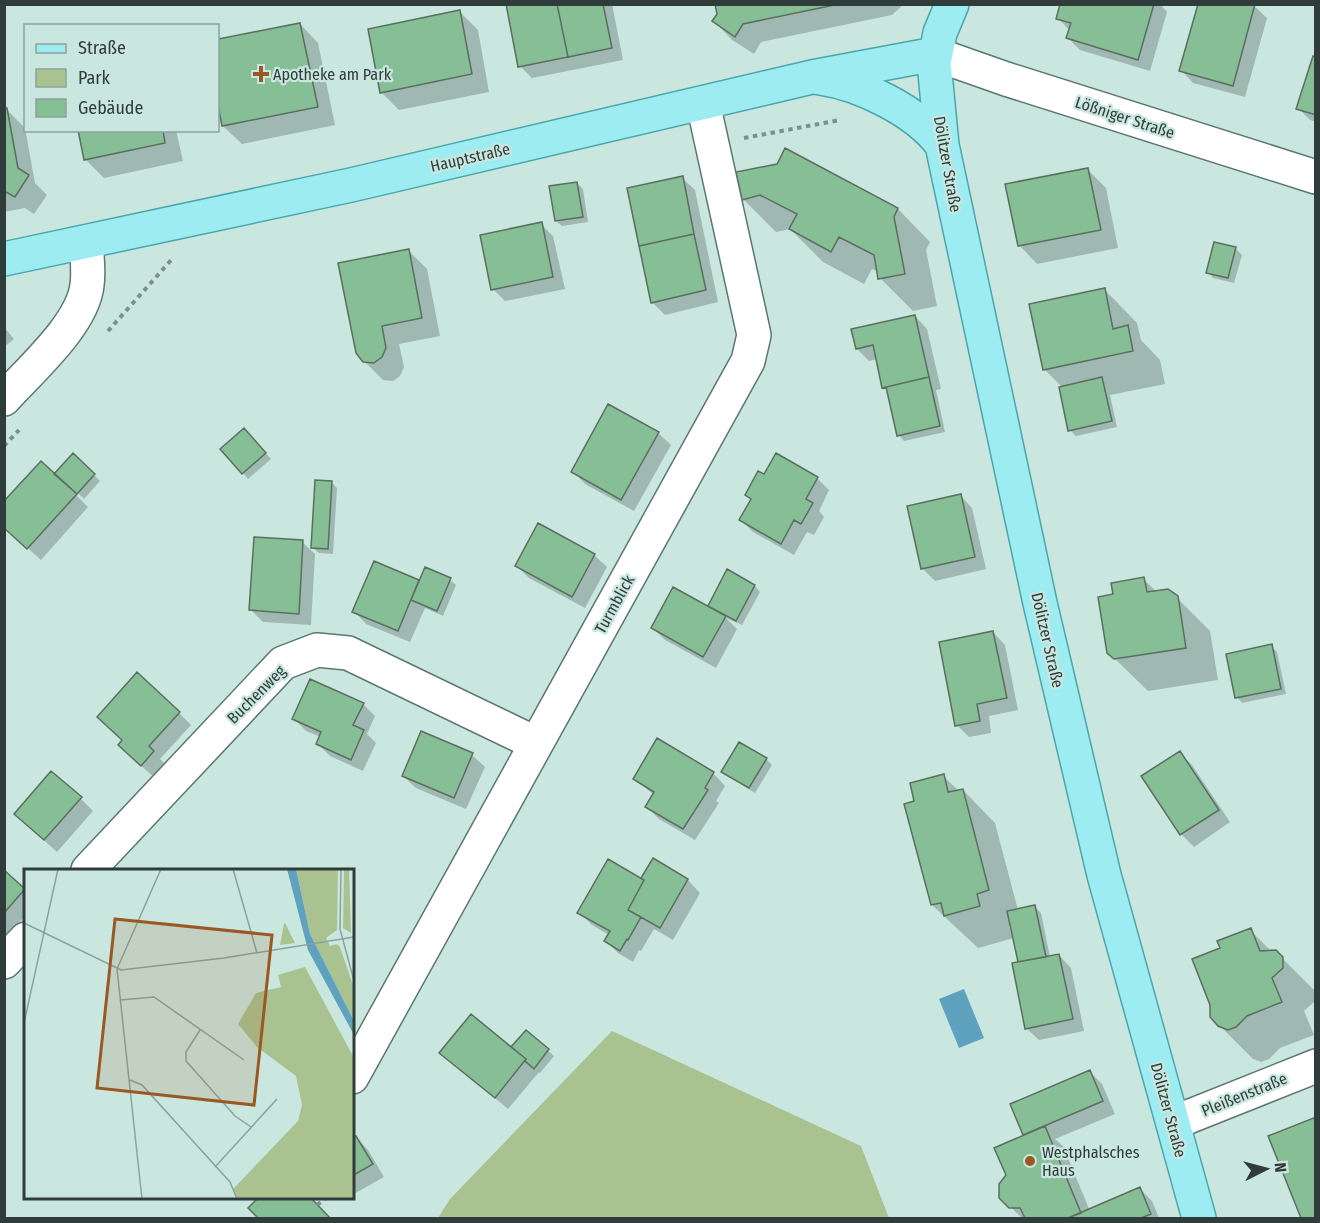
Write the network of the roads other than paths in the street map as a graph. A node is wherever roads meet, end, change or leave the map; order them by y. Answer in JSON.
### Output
{"nodes":[{"id":1,"x":952,"y":4,"type":"edge"},
{"id":2,"x":935,"y":54,"type":"junction"},
{"id":3,"x":812,"y":77,"type":"junction"},
{"id":4,"x":703,"y":103,"type":"junction"},
{"id":5,"x":942,"y":145,"type":"junction"},
{"id":6,"x":1316,"y":177,"type":"edge"},
{"id":7,"x":86,"y":243,"type":"junction"},
{"id":8,"x":4,"y":259,"type":"edge"},
{"id":9,"x":4,"y":399,"type":"edge"},
{"id":10,"x":535,"y":743,"type":"junction"},
{"id":11,"x":89,"y":869,"type":"edge"},
{"id":12,"x":24,"y":941,"type":"edge"},
{"id":13,"x":4,"y":962,"type":"edge"},
{"id":14,"x":1316,"y":1066,"type":"edge"},
{"id":15,"x":354,"y":1073,"type":"edge"},
{"id":16,"x":1173,"y":1122,"type":"junction"},
{"id":17,"x":1199,"y":1218,"type":"edge"}],
"edges":[{"from":1,"to":2,"type":"main road","name":"Dölitzer Straße"},
{"from":2,"to":3,"type":"main road","name":"Hauptstraße"},
{"from":2,"to":5,"type":"main road","name":"Dölitzer Straße"},
{"from":2,"to":6,"type":"street","name":"Lößniger Straße"},
{"from":3,"to":4,"type":"main road","name":"Hauptstraße"},
{"from":3,"to":5,"type":"main road"},
{"from":4,"to":7,"type":"main road","name":"Hauptstraße"},
{"from":4,"to":10,"type":"street","name":"Turmblick"},
{"from":5,"to":16,"type":"main road","name":"Dölitzer Straße"},
{"from":7,"to":8,"type":"main road","name":"Hauptstraße"},
{"from":7,"to":9,"type":"street"},
{"from":10,"to":11,"type":"street","name":"Buchenweg"},
{"from":10,"to":15,"type":"street","name":"Turmblick"},
{"from":12,"to":13,"type":"street"},
{"from":14,"to":16,"type":"street","name":"Pleißenstraße"},
{"from":16,"to":17,"type":"main road","name":"Dölitzer Straße"}]}
